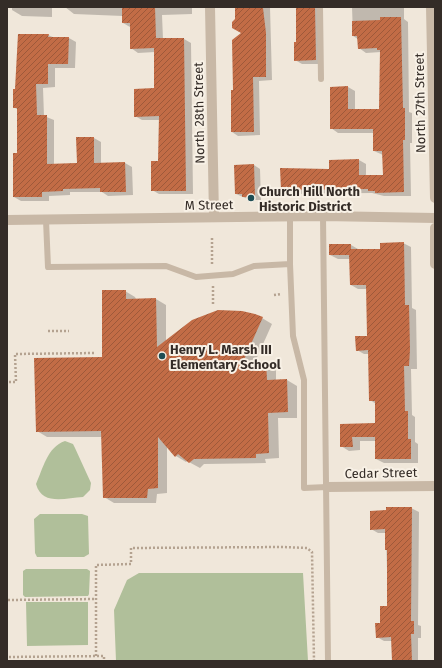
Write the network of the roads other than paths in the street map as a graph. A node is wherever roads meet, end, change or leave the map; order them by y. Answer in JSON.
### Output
{"nodes":[{"id":1,"x":210,"y":7,"type":"edge"},
{"id":2,"x":320,"y":7,"type":"edge"},
{"id":3,"x":431,"y":7,"type":"edge"},
{"id":4,"x":321,"y":79,"type":"dead end"},
{"id":5,"x":435,"y":198,"type":"edge"},
{"id":6,"x":290,"y":216,"type":"junction"},
{"id":7,"x":323,"y":216,"type":"junction"},
{"id":8,"x":214,"y":218,"type":"junction"},
{"id":9,"x":435,"y":218,"type":"edge"},
{"id":10,"x":7,"y":220,"type":"edge"},
{"id":11,"x":46,"y":220,"type":"junction"},
{"id":12,"x":435,"y":228,"type":"edge"},
{"id":13,"x":290,"y":264,"type":"junction"},
{"id":14,"x":435,"y":264,"type":"edge"},
{"id":15,"x":435,"y":486,"type":"edge"},
{"id":16,"x":327,"y":487,"type":"junction"},
{"id":17,"x":328,"y":661,"type":"edge"}],
"edges":[{"from":1,"to":8,"type":"street","name":"North 28th Street"},
{"from":2,"to":4,"type":"lane"},
{"from":3,"to":5,"type":"street","name":"North 27th Street"},
{"from":6,"to":7,"type":"street","name":"M Street"},
{"from":6,"to":8,"type":"street","name":"M Street"},
{"from":6,"to":13,"type":"lane"},
{"from":7,"to":9,"type":"street","name":"M Street"},
{"from":7,"to":16,"type":"lane"},
{"from":8,"to":11,"type":"street","name":"M Street"},
{"from":10,"to":11,"type":"street","name":"M Street"},
{"from":11,"to":13,"type":"lane"},
{"from":12,"to":14,"type":"street"},
{"from":13,"to":16,"type":"lane"},
{"from":15,"to":16,"type":"street","name":"Cedar Street"},
{"from":16,"to":17,"type":"lane"}]}
